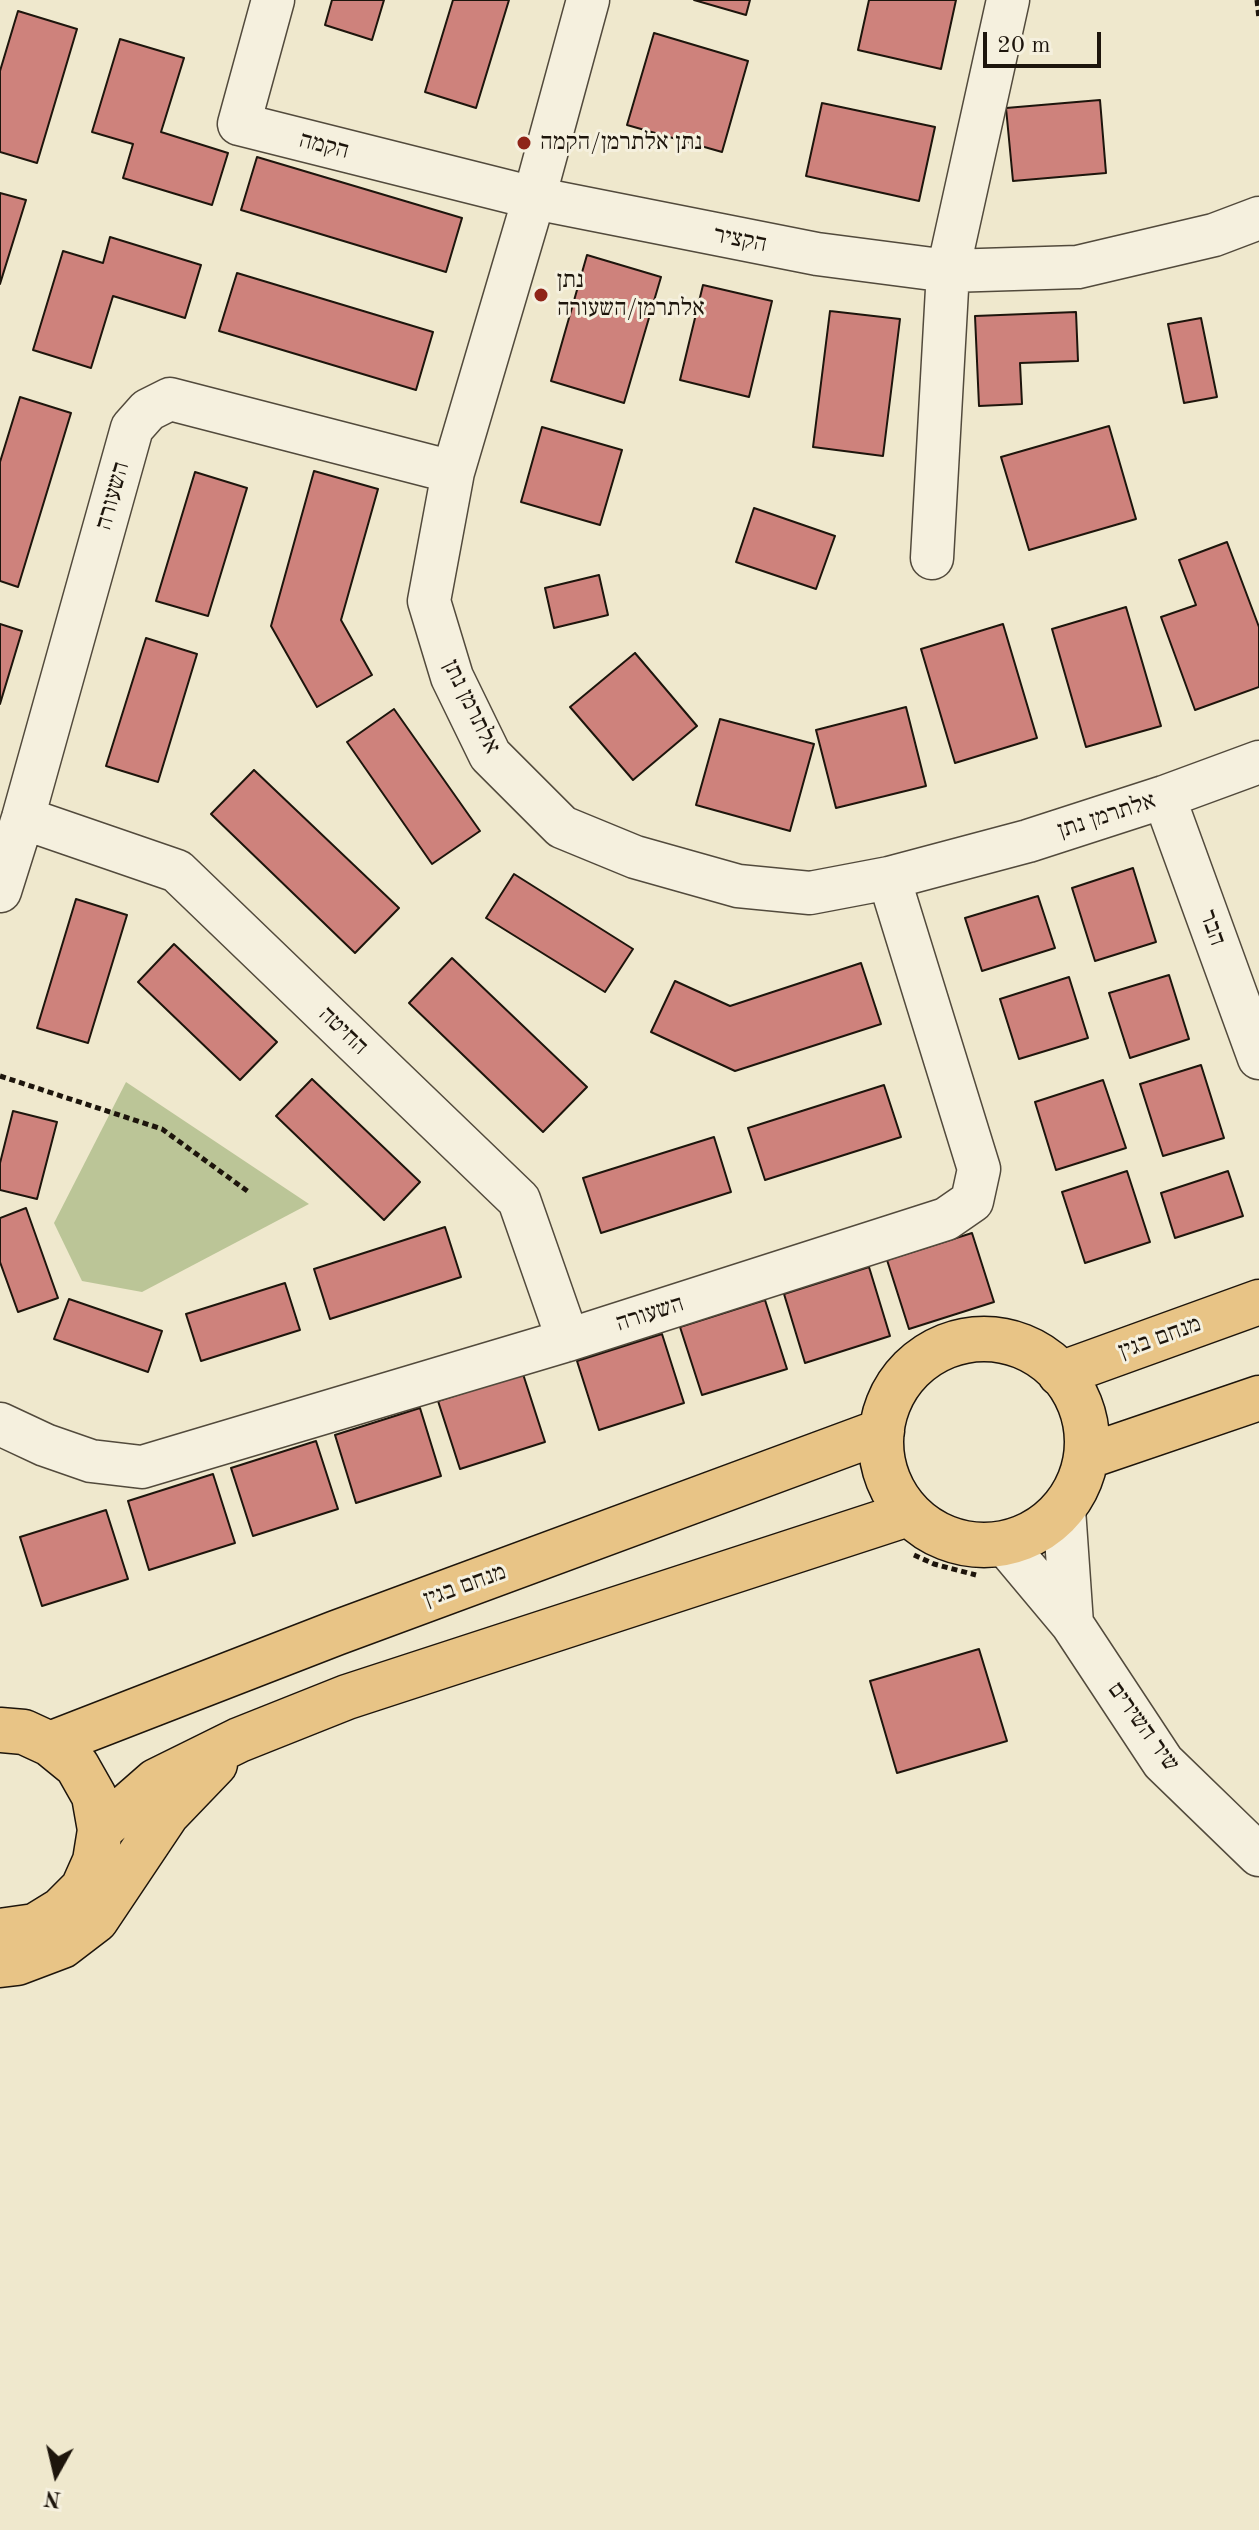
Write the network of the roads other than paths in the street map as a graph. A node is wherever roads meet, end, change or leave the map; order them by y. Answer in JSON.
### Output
{"nodes":[{"id":1,"x":273,"y":0,"type":"edge"},
{"id":2,"x":588,"y":0,"type":"edge"},
{"id":3,"x":1008,"y":0,"type":"edge"},
{"id":4,"x":534,"y":198,"type":"junction"},
{"id":5,"x":1259,"y":218,"type":"edge"},
{"id":6,"x":948,"y":271,"type":"junction"},
{"id":7,"x":453,"y":472,"type":"junction"},
{"id":8,"x":932,"y":558,"type":"dead end"},
{"id":9,"x":1259,"y":762,"type":"edge"},
{"id":10,"x":1164,"y":797,"type":"junction"},
{"id":11,"x":23,"y":818,"type":"junction"},
{"id":12,"x":889,"y":878,"type":"junction"},
{"id":13,"x":0,"y":891,"type":"edge"},
{"id":14,"x":1259,"y":1058,"type":"edge"},
{"id":15,"x":1259,"y":1302,"type":"edge"},
{"id":16,"x":568,"y":1340,"type":"junction"},
{"id":17,"x":1060,"y":1374,"type":"junction"},
{"id":18,"x":1259,"y":1398,"type":"edge"},
{"id":19,"x":0,"y":1424,"type":"edge"},
{"id":20,"x":882,"y":1431,"type":"junction"},
{"id":21,"x":1086,"y":1457,"type":"junction"},
{"id":22,"x":1064,"y":1509,"type":"junction"},
{"id":23,"x":909,"y":1533,"type":"junction"},
{"id":24,"x":1016,"y":1557,"type":"junction"},
{"id":25,"x":1072,"y":1624,"type":"junction"},
{"id":26,"x":0,"y":1730,"type":"edge"},
{"id":27,"x":239,"y":1740,"type":"junction"},
{"id":28,"x":50,"y":1744,"type":"junction"},
{"id":29,"x":100,"y":1830,"type":"junction"},
{"id":30,"x":1259,"y":1855,"type":"edge"},
{"id":31,"x":0,"y":1931,"type":"edge"},
{"id":32,"x":0,"y":1965,"type":"edge"}],
"edges":[{"from":1,"to":4,"type":"street","name":"הקמה"},
{"from":2,"to":4,"type":"street","name":"אלתרמן נתן"},
{"from":3,"to":6,"type":"street"},
{"from":4,"to":6,"type":"street","name":"הקציר"},
{"from":4,"to":7,"type":"street","name":"אלתרמן נתן"},
{"from":5,"to":6,"type":"street","name":"הקציר"},
{"from":6,"to":8,"type":"street"},
{"from":7,"to":11,"type":"street","name":"השעורה"},
{"from":7,"to":12,"type":"street","name":"אלתרמן נתן"},
{"from":9,"to":10,"type":"street","name":"אלתרמן נתן"},
{"from":10,"to":12,"type":"street","name":"אלתרמן נתן"},
{"from":10,"to":14,"type":"street","name":"הבר"},
{"from":11,"to":13,"type":"street","name":"השעורה"},
{"from":11,"to":16,"type":"street","name":"החיטה"},
{"from":12,"to":16,"type":"street","name":"השעורה"},
{"from":15,"to":17,"type":"main road","name":"מנחם בגין"},
{"from":16,"to":19,"type":"street","name":"השעורה"},
{"from":17,"to":20,"type":"main road"},
{"from":17,"to":21,"type":"main road"},
{"from":18,"to":21,"type":"main road"},
{"from":20,"to":23,"type":"main road"},
{"from":20,"to":28,"type":"main road","name":"מנחם בגין"},
{"from":21,"to":22,"type":"main road"},
{"from":22,"to":24,"type":"main road"},
{"from":22,"to":25,"type":"street","name":"שיר השירים"},
{"from":23,"to":24,"type":"main road"},
{"from":23,"to":27,"type":"main road"},
{"from":24,"to":25,"type":"street","name":"שיר השירים"},
{"from":25,"to":30,"type":"street","name":"שיר השירים"},
{"from":26,"to":28,"type":"main road"},
{"from":27,"to":29,"type":"main road"},
{"from":27,"to":32,"type":"main road"},
{"from":28,"to":29,"type":"main road"},
{"from":29,"to":31,"type":"main road"}]}
